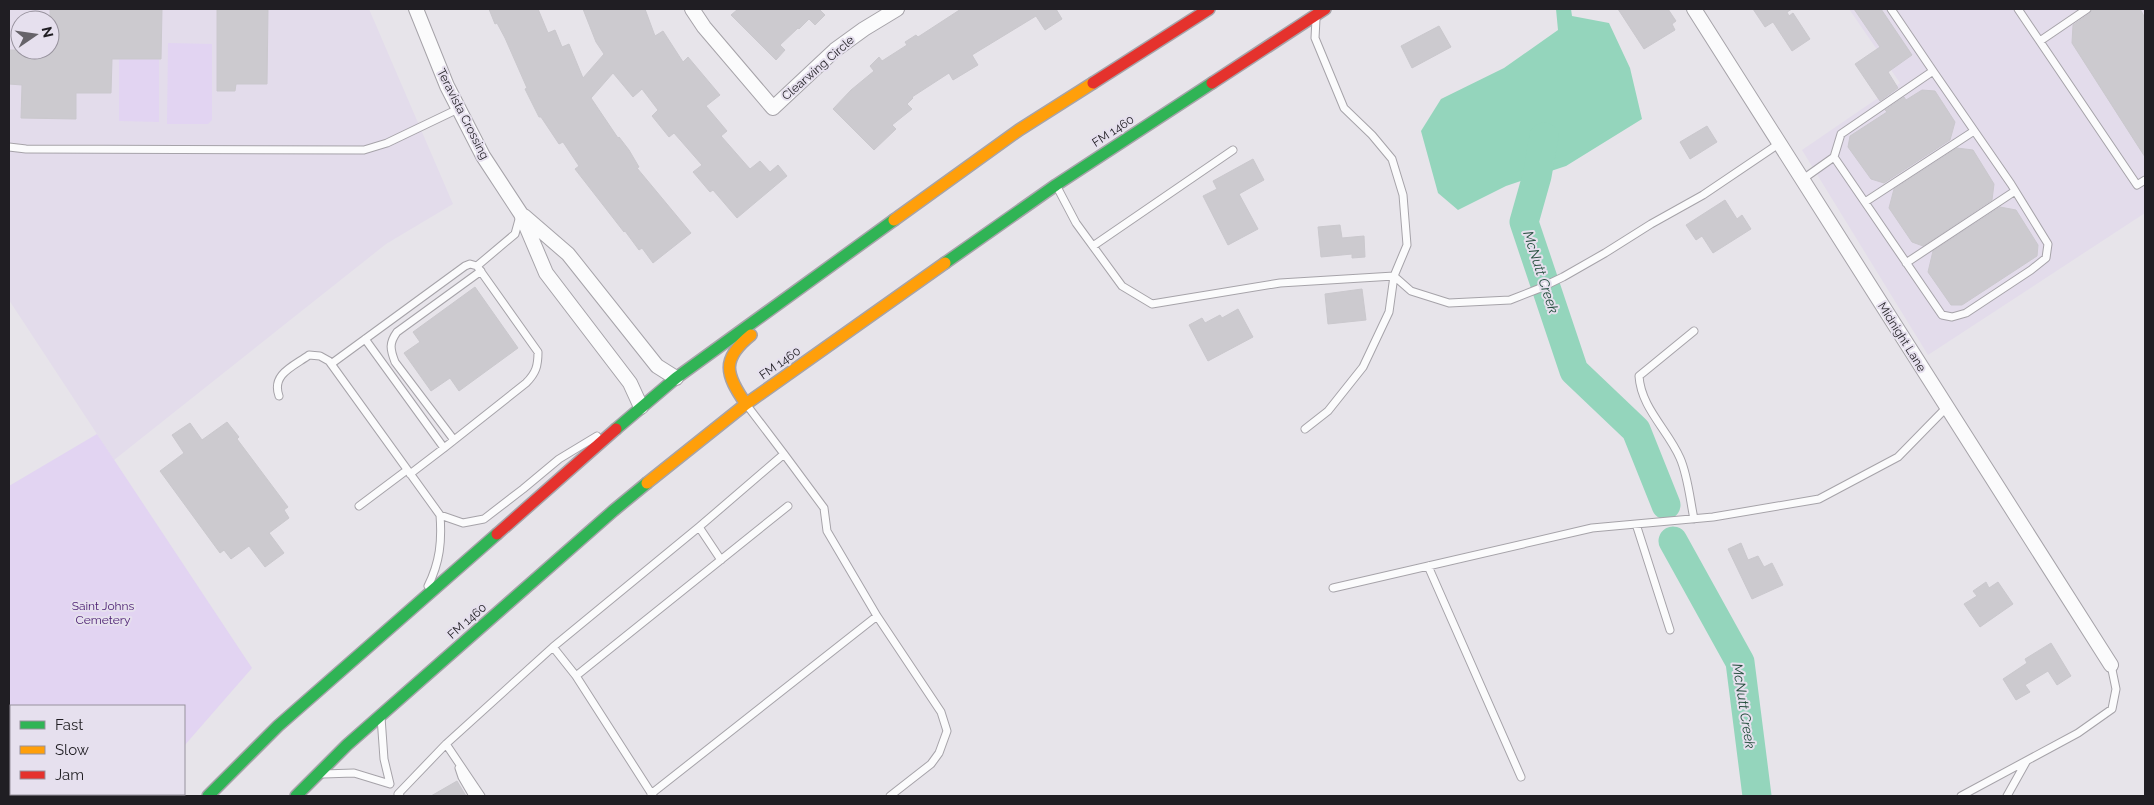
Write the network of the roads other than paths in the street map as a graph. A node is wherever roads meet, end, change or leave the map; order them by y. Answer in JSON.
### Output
{"nodes":[{"id":1,"x":416,"y":9,"type":"edge"},
{"id":2,"x":692,"y":9,"type":"edge"},
{"id":3,"x":897,"y":9,"type":"edge"},
{"id":4,"x":1209,"y":9,"type":"edge"},
{"id":5,"x":1694,"y":9,"type":"edge"},
{"id":6,"x":1891,"y":9,"type":"edge"},
{"id":7,"x":2018,"y":9,"type":"edge"},
{"id":8,"x":2087,"y":9,"type":"edge"},
{"id":9,"x":1320,"y":11,"type":"edge"},
{"id":10,"x":2040,"y":41,"type":"junction"},
{"id":11,"x":1933,"y":71,"type":"junction"},
{"id":12,"x":458,"y":109,"type":"junction"},
{"id":13,"x":1974,"y":131,"type":"junction"},
{"id":14,"x":1780,"y":143,"type":"junction"},
{"id":15,"x":9,"y":147,"type":"edge"},
{"id":16,"x":1234,"y":150,"type":"dead end"},
{"id":17,"x":1834,"y":157,"type":"junction"},
{"id":18,"x":1803,"y":179,"type":"junction"},
{"id":19,"x":2145,"y":180,"type":"edge"},
{"id":20,"x":1056,"y":185,"type":"junction"},
{"id":21,"x":2015,"y":191,"type":"junction"},
{"id":22,"x":1865,"y":202,"type":"junction"},
{"id":23,"x":521,"y":214,"type":"junction"},
{"id":24,"x":1093,"y":246,"type":"junction"},
{"id":25,"x":1906,"y":263,"type":"junction"},
{"id":26,"x":479,"y":269,"type":"junction"},
{"id":27,"x":1394,"y":276,"type":"junction"},
{"id":28,"x":793,"y":294,"type":"junction"},
{"id":29,"x":1694,"y":331,"type":"dead end"},
{"id":30,"x":365,"y":339,"type":"junction"},
{"id":31,"x":331,"y":364,"type":"junction"},
{"id":32,"x":676,"y":378,"type":"junction"},
{"id":33,"x":279,"y":396,"type":"dead end"},
{"id":34,"x":746,"y":404,"type":"junction"},
{"id":35,"x":641,"y":407,"type":"junction"},
{"id":36,"x":1946,"y":408,"type":"junction"},
{"id":37,"x":619,"y":427,"type":"junction"},
{"id":38,"x":1305,"y":429,"type":"dead end"},
{"id":39,"x":454,"y":440,"type":"junction"},
{"id":40,"x":444,"y":448,"type":"junction"},
{"id":41,"x":784,"y":454,"type":"junction"},
{"id":42,"x":408,"y":472,"type":"junction"},
{"id":43,"x":360,"y":506,"type":"dead end"},
{"id":44,"x":788,"y":506,"type":"dead end"},
{"id":45,"x":440,"y":515,"type":"junction"},
{"id":46,"x":1694,"y":519,"type":"junction"},
{"id":47,"x":1636,"y":524,"type":"junction"},
{"id":48,"x":699,"y":527,"type":"junction"},
{"id":49,"x":721,"y":560,"type":"junction"},
{"id":50,"x":1428,"y":566,"type":"junction"},
{"id":51,"x":1334,"y":588,"type":"dead end"},
{"id":52,"x":420,"y":602,"type":"junction"},
{"id":53,"x":877,"y":616,"type":"junction"},
{"id":54,"x":1670,"y":630,"type":"dead end"},
{"id":55,"x":553,"y":647,"type":"junction"},
{"id":56,"x":2111,"y":665,"type":"joint"},
{"id":57,"x":576,"y":676,"type":"junction"},
{"id":58,"x":381,"y":715,"type":"junction"},
{"id":59,"x":446,"y":744,"type":"junction"},
{"id":60,"x":458,"y":761,"type":"junction"},
{"id":61,"x":2027,"y":761,"type":"junction"},
{"id":62,"x":317,"y":775,"type":"junction"},
{"id":63,"x":1521,"y":778,"type":"dead end"},
{"id":64,"x":390,"y":784,"type":"junction"},
{"id":65,"x":652,"y":795,"type":"edge"},
{"id":66,"x":208,"y":796,"type":"edge"},
{"id":67,"x":296,"y":796,"type":"edge"},
{"id":68,"x":398,"y":796,"type":"edge"},
{"id":69,"x":473,"y":796,"type":"edge"},
{"id":70,"x":480,"y":796,"type":"edge"},
{"id":71,"x":890,"y":796,"type":"edge"},
{"id":72,"x":1961,"y":796,"type":"edge"},
{"id":73,"x":2007,"y":796,"type":"edge"}],
"edges":[{"from":1,"to":12,"type":"street","name":"Teravista Crossing"},
{"from":2,"to":3,"type":"street","name":"Clearwing Circle"},
{"from":4,"to":28,"type":"main road"},
{"from":5,"to":14,"type":"street","name":"Midnight Lane"},
{"from":6,"to":11,"type":"lane"},
{"from":7,"to":10,"type":"lane"},
{"from":8,"to":10,"type":"lane"},
{"from":9,"to":20,"type":"main road","name":"FM 1460","number":"FM 1460"},
{"from":9,"to":27,"type":"lane"},
{"from":10,"to":19,"type":"lane"},
{"from":11,"to":13,"type":"lane"},
{"from":11,"to":17,"type":"lane"},
{"from":12,"to":15,"type":"lane"},
{"from":12,"to":23,"type":"street","name":"Teravista Crossing"},
{"from":13,"to":21,"type":"lane"},
{"from":13,"to":22,"type":"lane"},
{"from":14,"to":18,"type":"street","name":"Midnight Lane"},
{"from":14,"to":27,"type":"lane"},
{"from":16,"to":24,"type":"lane"},
{"from":17,"to":18,"type":"lane"},
{"from":17,"to":22,"type":"lane"},
{"from":18,"to":36,"type":"street","name":"Midnight Lane"},
{"from":20,"to":24,"type":"lane"},
{"from":20,"to":34,"type":"main road","name":"FM 1460","number":"FM 1460"},
{"from":21,"to":25,"type":"lane"},
{"from":21,"to":25,"type":"lane"},
{"from":22,"to":25,"type":"lane"},
{"from":23,"to":26,"type":"lane"},
{"from":23,"to":32,"type":"street","name":"Teravista Crossing"},
{"from":23,"to":35,"type":"street","name":"Teravista Crossing"},
{"from":24,"to":27,"type":"lane"},
{"from":26,"to":30,"type":"lane"},
{"from":26,"to":39,"type":"lane"},
{"from":26,"to":39,"type":"lane"},
{"from":27,"to":38,"type":"lane"},
{"from":28,"to":32,"type":"main road"},
{"from":28,"to":34,"type":"main road"},
{"from":29,"to":46,"type":"lane"},
{"from":30,"to":31,"type":"lane"},
{"from":30,"to":40,"type":"lane"},
{"from":31,"to":33,"type":"lane"},
{"from":31,"to":42,"type":"lane"},
{"from":32,"to":35,"type":"main road"},
{"from":34,"to":41,"type":"lane"},
{"from":34,"to":58,"type":"main road","name":"FM 1460","number":"FM 1460"},
{"from":35,"to":37,"type":"main road"},
{"from":36,"to":46,"type":"lane"},
{"from":36,"to":56,"type":"street","name":"Midnight Lane"},
{"from":37,"to":45,"type":"lane"},
{"from":37,"to":52,"type":"main road"},
{"from":39,"to":40,"type":"lane"},
{"from":40,"to":42,"type":"lane"},
{"from":41,"to":48,"type":"lane"},
{"from":41,"to":53,"type":"lane"},
{"from":42,"to":43,"type":"lane"},
{"from":42,"to":45,"type":"lane"},
{"from":44,"to":49,"type":"lane"},
{"from":45,"to":52,"type":"lane"},
{"from":46,"to":47,"type":"lane"},
{"from":47,"to":50,"type":"lane"},
{"from":47,"to":54,"type":"lane"},
{"from":48,"to":49,"type":"lane"},
{"from":48,"to":55,"type":"lane"},
{"from":49,"to":57,"type":"lane"},
{"from":50,"to":51,"type":"lane"},
{"from":50,"to":63,"type":"lane"},
{"from":52,"to":66,"type":"main road"},
{"from":53,"to":65,"type":"lane"},
{"from":53,"to":71,"type":"lane"},
{"from":55,"to":57,"type":"lane"},
{"from":55,"to":59,"type":"lane"},
{"from":56,"to":61,"type":"lane"},
{"from":57,"to":65,"type":"lane"},
{"from":58,"to":62,"type":"main road","name":"FM 1460","number":"FM 1460"},
{"from":58,"to":64,"type":"lane"},
{"from":59,"to":60,"type":"lane"},
{"from":59,"to":68,"type":"lane"},
{"from":60,"to":69,"type":"lane"},
{"from":60,"to":70,"type":"lane"},
{"from":61,"to":72,"type":"lane"},
{"from":61,"to":73,"type":"lane"},
{"from":62,"to":64,"type":"lane"},
{"from":62,"to":67,"type":"main road","name":"FM 1460","number":"FM 1460"},
{"from":64,"to":68,"type":"lane"}]}
